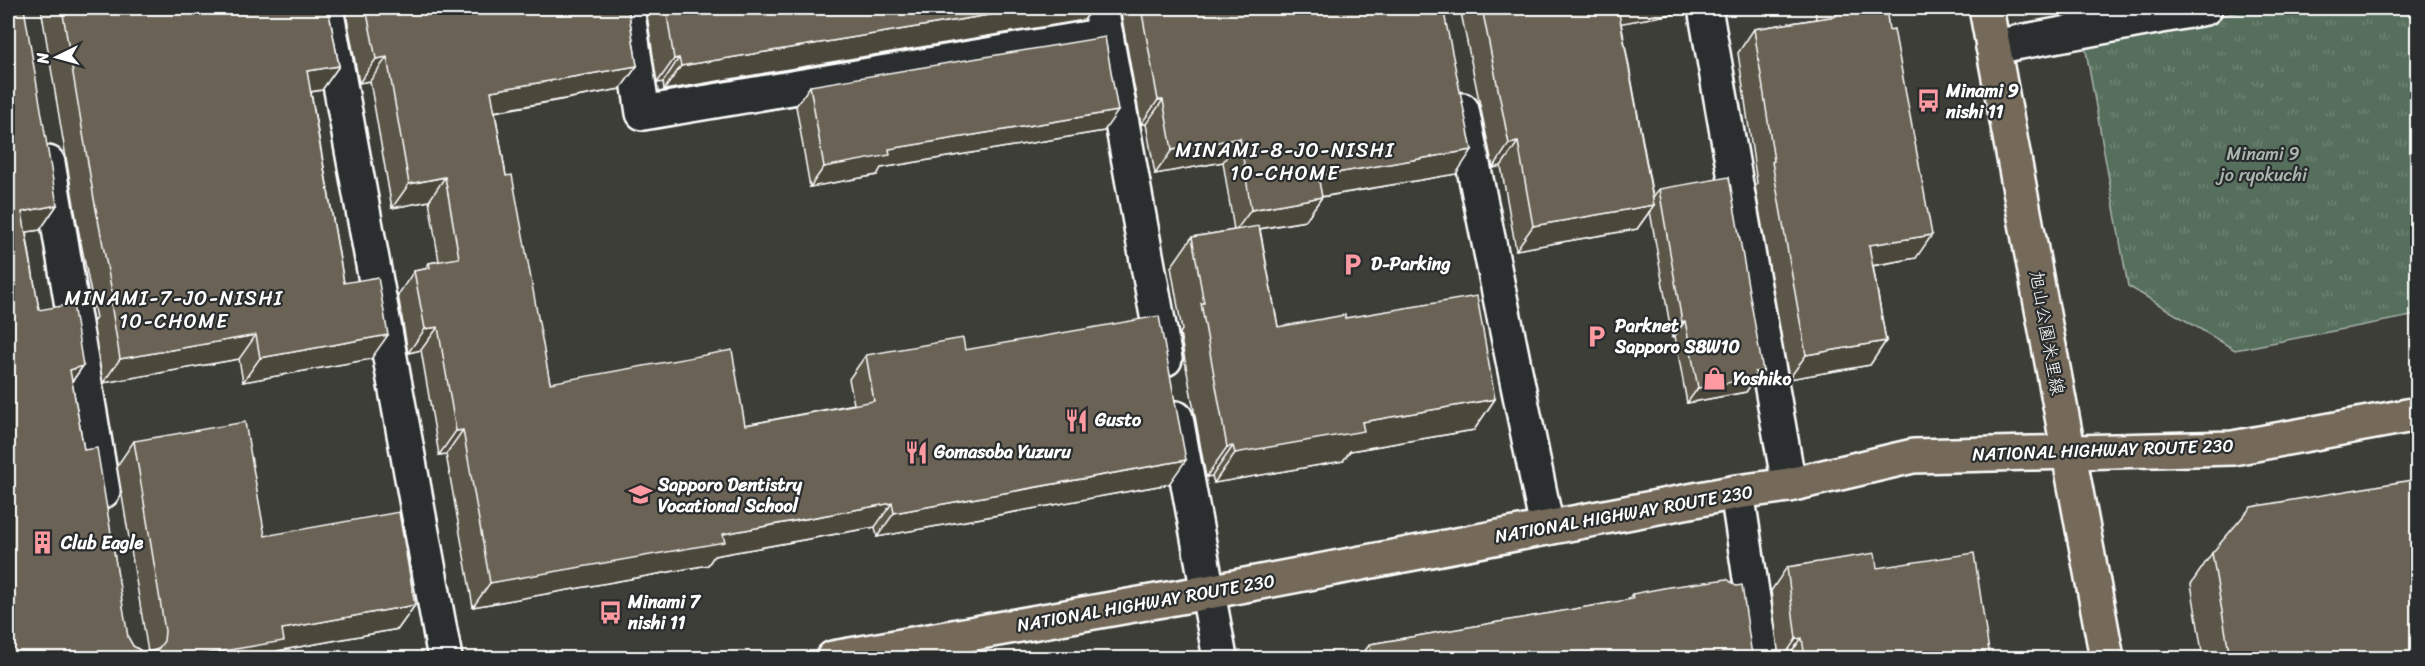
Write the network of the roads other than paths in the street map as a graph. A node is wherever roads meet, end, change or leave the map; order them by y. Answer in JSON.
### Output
{"nodes":[{"id":1,"x":326,"y":8,"type":"edge"},
{"id":2,"x":627,"y":8,"type":"edge"},
{"id":3,"x":1706,"y":8,"type":"edge"},
{"id":4,"x":1986,"y":8,"type":"edge"},
{"id":5,"x":2205,"y":8,"type":"edge"},
{"id":6,"x":1103,"y":21,"type":"edge"},
{"id":7,"x":1994,"y":47,"type":"junction"},
{"id":8,"x":1455,"y":78,"type":"edge"},
{"id":9,"x":44,"y":138,"type":"edge"},
{"id":10,"x":2418,"y":414,"type":"edge"},
{"id":11,"x":2068,"y":452,"type":"junction"},
{"id":12,"x":1789,"y":485,"type":"junction"},
{"id":13,"x":1737,"y":492,"type":"junction"},
{"id":14,"x":107,"y":516,"type":"edge"},
{"id":15,"x":1547,"y":528,"type":"junction"},
{"id":16,"x":1208,"y":592,"type":"junction"},
{"id":17,"x":445,"y":658,"type":"edge"},
{"id":18,"x":833,"y":658,"type":"edge"},
{"id":19,"x":1220,"y":658,"type":"edge"},
{"id":20,"x":1762,"y":658,"type":"edge"},
{"id":21,"x":2107,"y":658,"type":"edge"}],
"edges":[{"from":1,"to":17,"type":"street"},
{"from":2,"to":6,"type":"street"},
{"from":3,"to":12,"type":"street"},
{"from":4,"to":7,"type":"main road","name":"旭山公園米里線"},
{"from":5,"to":7,"type":"street"},
{"from":6,"to":16,"type":"street"},
{"from":7,"to":11,"type":"main road","name":"旭山公園米里線"},
{"from":8,"to":15,"type":"street"},
{"from":9,"to":14,"type":"street"},
{"from":10,"to":11,"type":"main road","name":"NATIONAL HIGHWAY ROUTE 230"},
{"from":11,"to":12,"type":"main road","name":"NATIONAL HIGHWAY ROUTE 230"},
{"from":11,"to":21,"type":"main road","name":"旭山公園米里線"},
{"from":12,"to":13,"type":"main road","name":"NATIONAL HIGHWAY ROUTE 230"},
{"from":13,"to":15,"type":"main road","name":"NATIONAL HIGHWAY ROUTE 230"},
{"from":13,"to":20,"type":"street"},
{"from":15,"to":16,"type":"main road","name":"NATIONAL HIGHWAY ROUTE 230"},
{"from":16,"to":18,"type":"main road","name":"NATIONAL HIGHWAY ROUTE 230"},
{"from":16,"to":19,"type":"street"}]}
